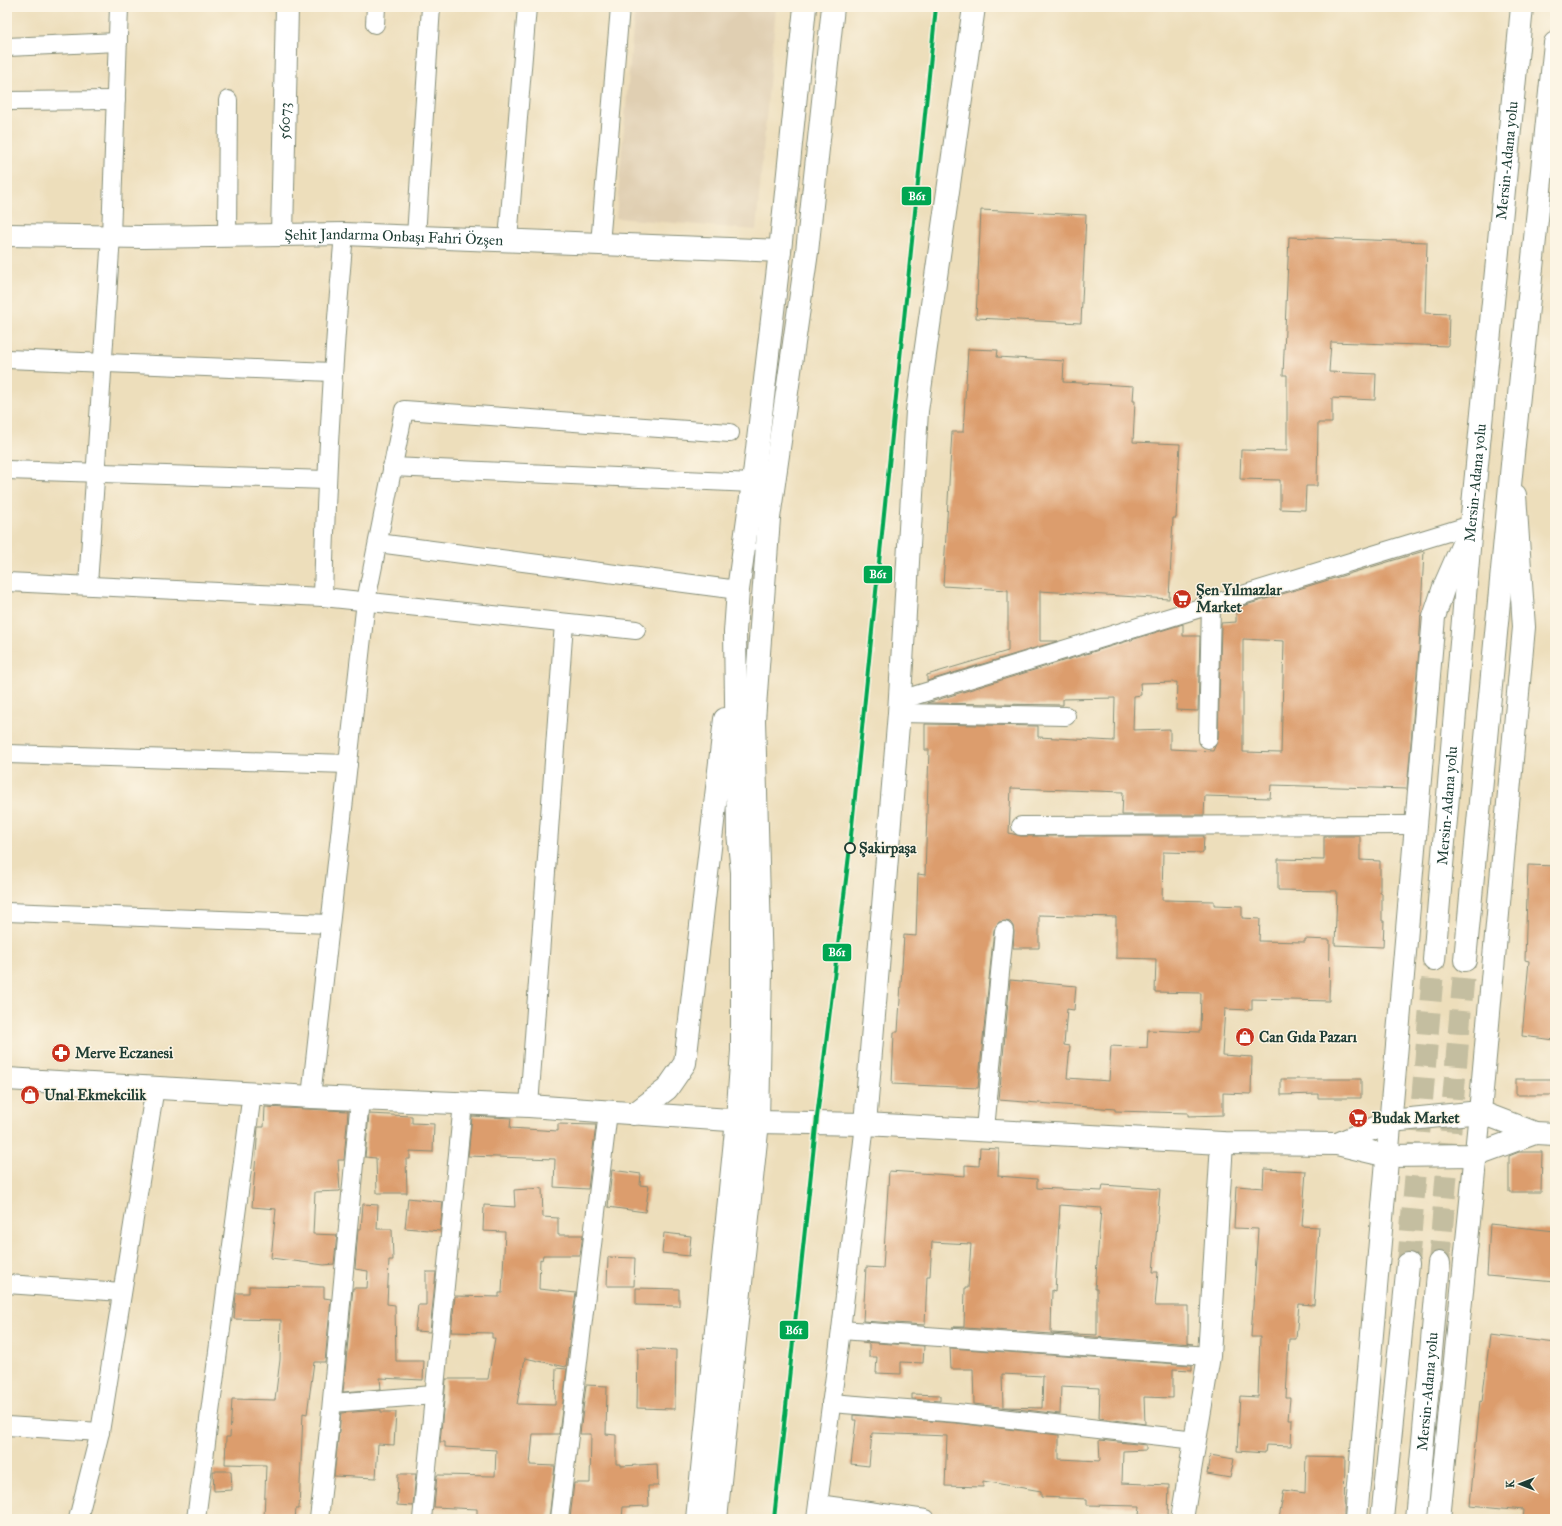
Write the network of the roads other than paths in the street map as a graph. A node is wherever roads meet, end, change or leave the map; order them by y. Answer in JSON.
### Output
{"nodes":[{"id":1,"x":119,"y":7,"type":"edge"},
{"id":2,"x":287,"y":7,"type":"edge"},
{"id":3,"x":431,"y":7,"type":"edge"},
{"id":4,"x":527,"y":7,"type":"edge"},
{"id":5,"x":620,"y":7,"type":"edge"},
{"id":6,"x":805,"y":7,"type":"edge"},
{"id":7,"x":833,"y":7,"type":"edge"},
{"id":8,"x":974,"y":7,"type":"edge"},
{"id":9,"x":1522,"y":7,"type":"edge"},
{"id":10,"x":118,"y":42,"type":"junction"},
{"id":11,"x":1555,"y":43,"type":"edge"},
{"id":12,"x":7,"y":47,"type":"edge"},
{"id":13,"x":116,"y":100,"type":"junction"},
{"id":14,"x":228,"y":100,"type":"dead end"},
{"id":15,"x":7,"y":101,"type":"edge"},
{"id":16,"x":282,"y":234,"type":"junction"},
{"id":17,"x":344,"y":234,"type":"junction"},
{"id":18,"x":7,"y":235,"type":"edge"},
{"id":19,"x":228,"y":235,"type":"junction"},
{"id":20,"x":111,"y":236,"type":"junction"},
{"id":21,"x":416,"y":236,"type":"junction"},
{"id":22,"x":508,"y":240,"type":"junction"},
{"id":23,"x":600,"y":244,"type":"junction"},
{"id":24,"x":780,"y":251,"type":"junction"},
{"id":25,"x":7,"y":359,"type":"edge"},
{"id":26,"x":103,"y":363,"type":"junction"},
{"id":27,"x":332,"y":372,"type":"junction"},
{"id":28,"x":730,"y":433,"type":"dead end"},
{"id":29,"x":1513,"y":454,"type":"junction"},
{"id":30,"x":392,"y":467,"type":"junction"},
{"id":31,"x":7,"y":470,"type":"edge"},
{"id":32,"x":96,"y":473,"type":"junction"},
{"id":33,"x":326,"y":480,"type":"junction"},
{"id":34,"x":753,"y":483,"type":"junction"},
{"id":35,"x":1471,"y":525,"type":"junction"},
{"id":36,"x":378,"y":543,"type":"junction"},
{"id":37,"x":7,"y":582,"type":"edge"},
{"id":38,"x":88,"y":586,"type":"junction"},
{"id":39,"x":738,"y":590,"type":"junction"},
{"id":40,"x":323,"y":597,"type":"junction"},
{"id":41,"x":366,"y":601,"type":"junction"},
{"id":42,"x":1211,"y":605,"type":"junction"},
{"id":43,"x":564,"y":623,"type":"junction"},
{"id":44,"x":636,"y":630,"type":"dead end"},
{"id":45,"x":735,"y":632,"type":"junction"},
{"id":46,"x":899,"y":707,"type":"junction"},
{"id":47,"x":1066,"y":716,"type":"dead end"},
{"id":48,"x":1208,"y":739,"type":"dead end"},
{"id":49,"x":7,"y":754,"type":"edge"},
{"id":50,"x":348,"y":764,"type":"junction"},
{"id":51,"x":1416,"y":825,"type":"junction"},
{"id":52,"x":1021,"y":826,"type":"dead end"},
{"id":53,"x":7,"y":912,"type":"edge"},
{"id":54,"x":330,"y":924,"type":"junction"},
{"id":55,"x":1004,"y":931,"type":"dead end"},
{"id":56,"x":1434,"y":960,"type":"tunnel mouth"},
{"id":57,"x":1465,"y":960,"type":"tunnel mouth"},
{"id":58,"x":7,"y":1079,"type":"edge"},
{"id":59,"x":155,"y":1088,"type":"junction"},
{"id":60,"x":252,"y":1093,"type":"junction"},
{"id":61,"x":311,"y":1097,"type":"junction"},
{"id":62,"x":360,"y":1099,"type":"junction"},
{"id":63,"x":463,"y":1103,"type":"junction"},
{"id":64,"x":530,"y":1106,"type":"junction"},
{"id":65,"x":608,"y":1112,"type":"junction"},
{"id":66,"x":1480,"y":1112,"type":"junction"},
{"id":67,"x":634,"y":1114,"type":"junction"},
{"id":68,"x":748,"y":1121,"type":"junction"},
{"id":69,"x":1391,"y":1121,"type":"junction"},
{"id":70,"x":865,"y":1124,"type":"junction"},
{"id":71,"x":985,"y":1129,"type":"junction"},
{"id":72,"x":1545,"y":1134,"type":"edge"},
{"id":73,"x":1222,"y":1143,"type":"junction"},
{"id":74,"x":1336,"y":1144,"type":"junction"},
{"id":75,"x":1475,"y":1155,"type":"junction"},
{"id":76,"x":1388,"y":1156,"type":"junction"},
{"id":77,"x":1439,"y":1263,"type":"tunnel mouth"},
{"id":78,"x":1408,"y":1264,"type":"tunnel mouth"},
{"id":79,"x":7,"y":1284,"type":"edge"},
{"id":80,"x":122,"y":1292,"type":"junction"},
{"id":81,"x":841,"y":1330,"type":"junction"},
{"id":82,"x":1210,"y":1356,"type":"junction"},
{"id":83,"x":434,"y":1395,"type":"junction"},
{"id":84,"x":332,"y":1403,"type":"junction"},
{"id":85,"x":831,"y":1404,"type":"junction"},
{"id":86,"x":7,"y":1426,"type":"edge"},
{"id":87,"x":100,"y":1432,"type":"junction"},
{"id":88,"x":1196,"y":1440,"type":"junction"},
{"id":89,"x":817,"y":1511,"type":"edge"},
{"id":90,"x":78,"y":1519,"type":"edge"},
{"id":91,"x":196,"y":1519,"type":"edge"},
{"id":92,"x":319,"y":1519,"type":"edge"},
{"id":93,"x":422,"y":1519,"type":"edge"},
{"id":94,"x":559,"y":1519,"type":"edge"},
{"id":95,"x":697,"y":1519,"type":"edge"},
{"id":96,"x":716,"y":1519,"type":"edge"},
{"id":97,"x":926,"y":1519,"type":"edge"},
{"id":98,"x":1182,"y":1519,"type":"edge"},
{"id":99,"x":1356,"y":1519,"type":"edge"},
{"id":100,"x":1382,"y":1519,"type":"edge"},
{"id":101,"x":1416,"y":1519,"type":"edge"},
{"id":102,"x":1439,"y":1519,"type":"edge"}],
"edges":[{"from":1,"to":10,"type":"street"},
{"from":2,"to":16,"type":"main road","name":"56073"},
{"from":3,"to":21,"type":"street"},
{"from":4,"to":22,"type":"street"},
{"from":5,"to":23,"type":"street"},
{"from":6,"to":24,"type":"main road"},
{"from":7,"to":68,"type":"main road"},
{"from":8,"to":46,"type":"main road"},
{"from":9,"to":35,"type":"main road","name":"Mersin-Adana yolu"},
{"from":10,"to":12,"type":"street"},
{"from":10,"to":13,"type":"street"},
{"from":11,"to":29,"type":"main road"},
{"from":13,"to":15,"type":"street"},
{"from":13,"to":20,"type":"street"},
{"from":14,"to":19,"type":"street"},
{"from":16,"to":17,"type":"main road","name":"Şehit Jandarma Onbaşı Fahri Özşen"},
{"from":16,"to":19,"type":"main road","name":"Şehit Jandarma Onbaşı Fahri Özşen"},
{"from":17,"to":21,"type":"main road","name":"Şehit Jandarma Onbaşı Fahri Özşen"},
{"from":17,"to":27,"type":"street"},
{"from":18,"to":20,"type":"main road","name":"Şehit Jandarma Onbaşı Fahri Özşen"},
{"from":19,"to":20,"type":"main road","name":"Şehit Jandarma Onbaşı Fahri Özşen"},
{"from":20,"to":26,"type":"street"},
{"from":21,"to":22,"type":"main road","name":"Şehit Jandarma Onbaşı Fahri Özşen"},
{"from":22,"to":23,"type":"main road","name":"Şehit Jandarma Onbaşı Fahri Özşen"},
{"from":23,"to":24,"type":"main road","name":"Şehit Jandarma Onbaşı Fahri Özşen"},
{"from":24,"to":34,"type":"main road"},
{"from":25,"to":26,"type":"street"},
{"from":26,"to":27,"type":"street"},
{"from":26,"to":32,"type":"street"},
{"from":27,"to":33,"type":"street"},
{"from":28,"to":30,"type":"street"},
{"from":29,"to":57,"type":"main road"},
{"from":29,"to":66,"type":"main road"},
{"from":30,"to":34,"type":"street"},
{"from":30,"to":36,"type":"street"},
{"from":31,"to":32,"type":"street"},
{"from":32,"to":33,"type":"street"},
{"from":32,"to":38,"type":"street"},
{"from":33,"to":40,"type":"street"},
{"from":34,"to":39,"type":"main road"},
{"from":35,"to":42,"type":"street"},
{"from":35,"to":51,"type":"main road"},
{"from":35,"to":56,"type":"main road","name":"Mersin-Adana yolu"},
{"from":36,"to":39,"type":"street"},
{"from":36,"to":41,"type":"street"},
{"from":37,"to":38,"type":"street"},
{"from":38,"to":40,"type":"street"},
{"from":39,"to":45,"type":"main road"},
{"from":40,"to":41,"type":"street"},
{"from":41,"to":43,"type":"street"},
{"from":41,"to":50,"type":"street"},
{"from":42,"to":46,"type":"street"},
{"from":42,"to":48,"type":"street"},
{"from":43,"to":44,"type":"street"},
{"from":43,"to":64,"type":"street"},
{"from":45,"to":67,"type":"main road"},
{"from":45,"to":68,"type":"main road"},
{"from":46,"to":47,"type":"street"},
{"from":46,"to":70,"type":"main road"},
{"from":49,"to":50,"type":"street"},
{"from":50,"to":54,"type":"street"},
{"from":51,"to":52,"type":"street"},
{"from":51,"to":69,"type":"main road"},
{"from":53,"to":54,"type":"street"},
{"from":54,"to":61,"type":"street"},
{"from":55,"to":71,"type":"street"},
{"from":58,"to":59,"type":"main road"},
{"from":59,"to":60,"type":"main road"},
{"from":59,"to":80,"type":"street"},
{"from":60,"to":61,"type":"main road"},
{"from":60,"to":91,"type":"street"},
{"from":61,"to":62,"type":"main road"},
{"from":62,"to":63,"type":"main road"},
{"from":62,"to":84,"type":"street"},
{"from":63,"to":64,"type":"main road"},
{"from":63,"to":83,"type":"street"},
{"from":64,"to":65,"type":"main road"},
{"from":65,"to":67,"type":"main road"},
{"from":65,"to":94,"type":"street"},
{"from":66,"to":69,"type":"main road"},
{"from":66,"to":72,"type":"main road"},
{"from":66,"to":75,"type":"main road"},
{"from":67,"to":68,"type":"main road"},
{"from":68,"to":70,"type":"main road"},
{"from":68,"to":95,"type":"main road"},
{"from":68,"to":96,"type":"main road"},
{"from":69,"to":74,"type":"main road"},
{"from":69,"to":76,"type":"main road"},
{"from":70,"to":71,"type":"main road"},
{"from":70,"to":81,"type":"street"},
{"from":71,"to":73,"type":"main road"},
{"from":72,"to":75,"type":"main road"},
{"from":73,"to":74,"type":"main road"},
{"from":73,"to":82,"type":"main road"},
{"from":74,"to":76,"type":"main road"},
{"from":75,"to":76,"type":"main road"},
{"from":75,"to":102,"type":"main road"},
{"from":76,"to":99,"type":"main road"},
{"from":77,"to":101,"type":"main road","name":"Mersin-Adana yolu"},
{"from":78,"to":100,"type":"main road","name":"Mersin-Adana yolu"},
{"from":79,"to":80,"type":"street"},
{"from":80,"to":87,"type":"street"},
{"from":81,"to":82,"type":"street"},
{"from":81,"to":85,"type":"street"},
{"from":82,"to":88,"type":"main road"},
{"from":83,"to":84,"type":"street"},
{"from":83,"to":93,"type":"street"},
{"from":84,"to":92,"type":"street"},
{"from":85,"to":88,"type":"street"},
{"from":85,"to":89,"type":"street"},
{"from":86,"to":87,"type":"street"},
{"from":87,"to":90,"type":"street"},
{"from":88,"to":98,"type":"main road"},
{"from":89,"to":97,"type":"street"}]}
